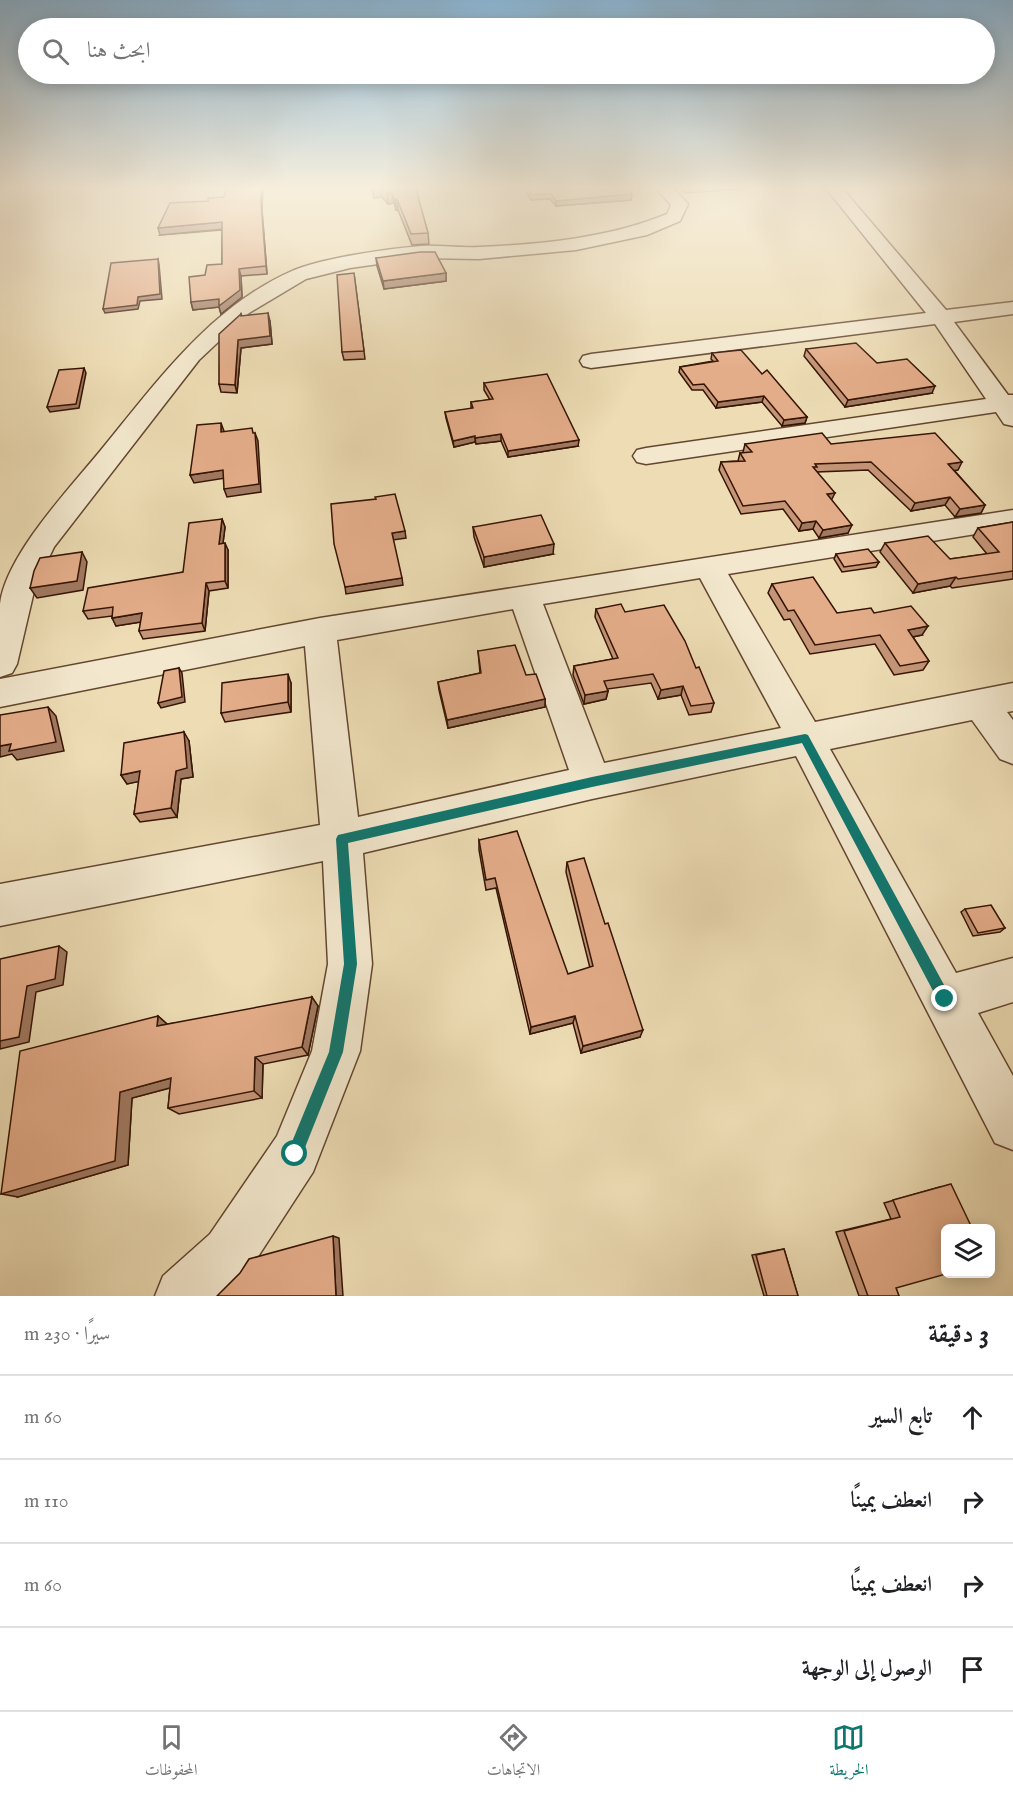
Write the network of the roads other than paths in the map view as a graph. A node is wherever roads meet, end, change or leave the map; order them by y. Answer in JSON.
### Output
{"nodes":[{"id":1,"x":538,"y":247,"type":"edge"},
{"id":2,"x":883,"y":247,"type":"edge"},
{"id":3,"x":1013,"y":308,"type":"edge"},
{"id":4,"x":941,"y":318,"type":"junction"},
{"id":5,"x":591,"y":361,"type":"dead end"},
{"id":6,"x":1009,"y":408,"type":"edge"},
{"id":7,"x":646,"y":456,"type":"dead end"},
{"id":8,"x":1013,"y":519,"type":"edge"},
{"id":9,"x":708,"y":566,"type":"junction"},
{"id":10,"x":524,"y":596,"type":"junction"},
{"id":11,"x":320,"y":630,"type":"junction"},
{"id":12,"x":0,"y":664,"type":"edge"},
{"id":13,"x":0,"y":693,"type":"edge"},
{"id":14,"x":997,"y":701,"type":"edge"},
{"id":15,"x":805,"y":738,"type":"junction"},
{"id":16,"x":1013,"y":748,"type":"edge"},
{"id":17,"x":592,"y":782,"type":"junction"},
{"id":18,"x":342,"y":839,"type":"junction"},
{"id":19,"x":0,"y":905,"type":"edge"},
{"id":20,"x":1013,"y":980,"type":"edge"},
{"id":21,"x":945,"y":999,"type":"junction"},
{"id":22,"x":1013,"y":1125,"type":"edge"},
{"id":23,"x":183,"y":1296,"type":"edge"}],
"edges":[{"from":1,"to":12,"type":"street"},
{"from":2,"to":4,"type":"street"},
{"from":3,"to":4,"type":"street"},
{"from":4,"to":5,"type":"street"},
{"from":4,"to":6,"type":"street"},
{"from":6,"to":7,"type":"street"},
{"from":8,"to":9,"type":"street"},
{"from":9,"to":10,"type":"street"},
{"from":9,"to":15,"type":"street"},
{"from":10,"to":11,"type":"street"},
{"from":10,"to":17,"type":"street"},
{"from":11,"to":13,"type":"street"},
{"from":11,"to":18,"type":"street"},
{"from":14,"to":15,"type":"street"},
{"from":14,"to":16,"type":"street"},
{"from":15,"to":17,"type":"street"},
{"from":15,"to":21,"type":"street"},
{"from":17,"to":18,"type":"street"},
{"from":18,"to":19,"type":"street"},
{"from":18,"to":23,"type":"street"},
{"from":20,"to":21,"type":"street"},
{"from":21,"to":22,"type":"street"}]}
